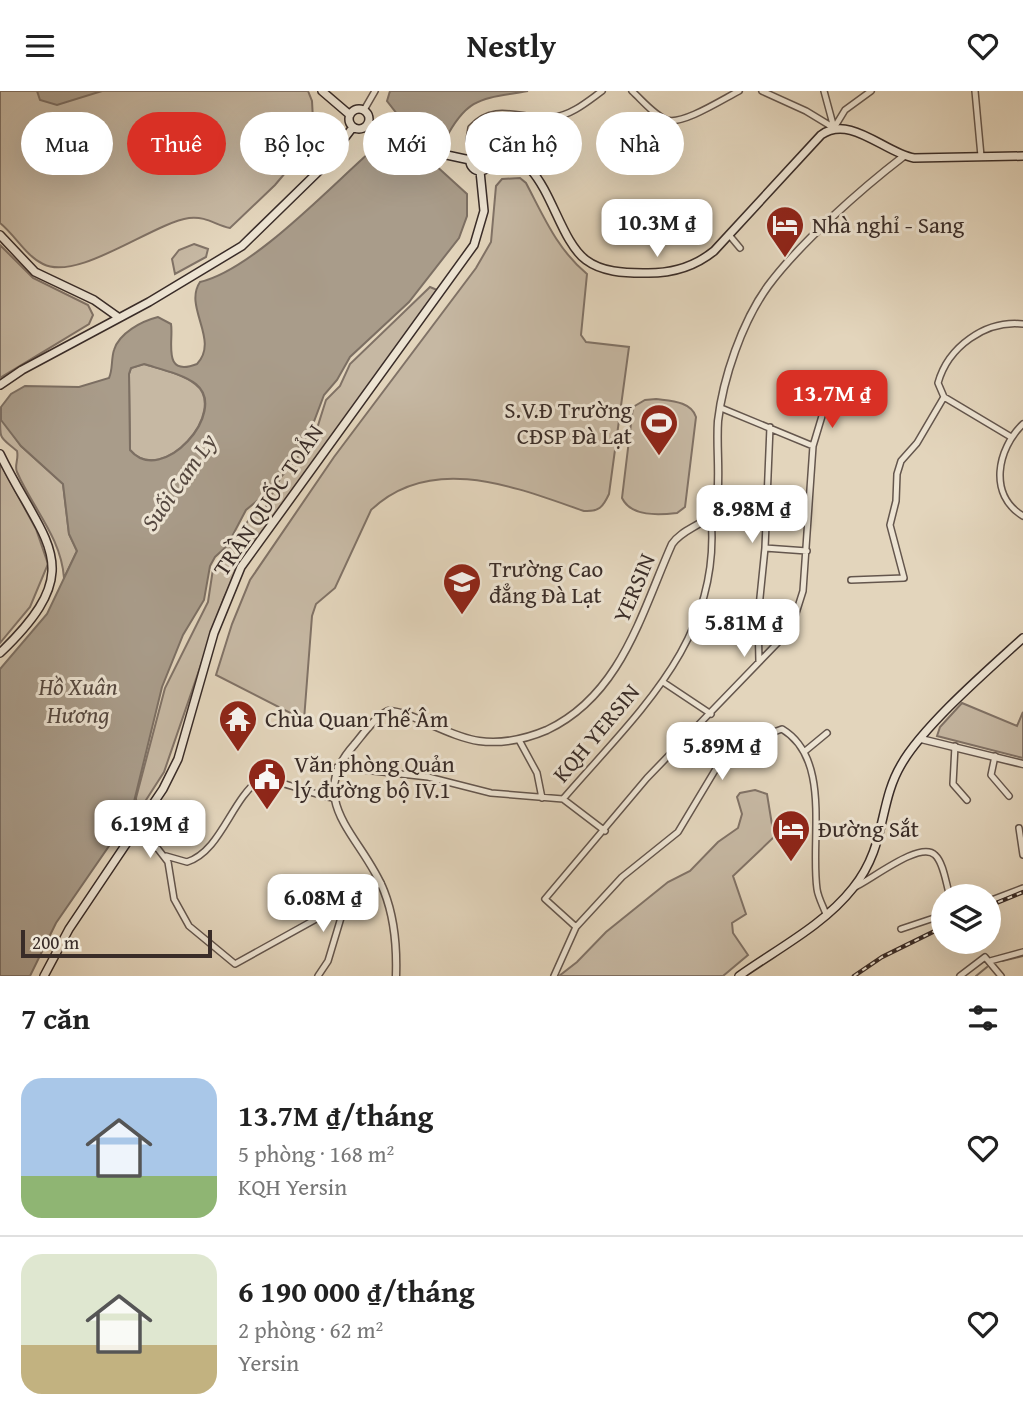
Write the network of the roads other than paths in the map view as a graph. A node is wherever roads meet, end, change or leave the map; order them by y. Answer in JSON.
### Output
{"nodes":[{"id":1,"x":322,"y":91,"type":"edge"},
{"id":2,"x":375,"y":91,"type":"edge"},
{"id":3,"x":602,"y":91,"type":"edge"},
{"id":4,"x":632,"y":91,"type":"edge"},
{"id":5,"x":739,"y":91,"type":"edge"},
{"id":6,"x":762,"y":91,"type":"edge"},
{"id":7,"x":824,"y":91,"type":"edge"},
{"id":8,"x":871,"y":91,"type":"edge"},
{"id":9,"x":975,"y":91,"type":"edge"},
{"id":10,"x":364,"y":110,"type":"joint"},
{"id":11,"x":346,"y":112,"type":"edge"},
{"id":12,"x":567,"y":112,"type":"edge"},
{"id":13,"x":349,"y":115,"type":"joint"},
{"id":14,"x":353,"y":127,"type":"junction"},
{"id":15,"x":363,"y":128,"type":"edge"},
{"id":16,"x":834,"y":128,"type":"junction"},
{"id":17,"x":904,"y":156,"type":"junction"},
{"id":18,"x":981,"y":156,"type":"junction"},
{"id":19,"x":1023,"y":156,"type":"edge"},
{"id":20,"x":480,"y":175,"type":"edge"},
{"id":21,"x":534,"y":175,"type":"edge"},
{"id":22,"x":0,"y":235,"type":"edge"},
{"id":23,"x":730,"y":236,"type":"junction"},
{"id":24,"x":740,"y":248,"type":"dead end"},
{"id":25,"x":118,"y":317,"type":"junction"},
{"id":26,"x":1023,"y":324,"type":"edge"},
{"id":27,"x":0,"y":385,"type":"edge"},
{"id":28,"x":944,"y":397,"type":"junction"},
{"id":29,"x":825,"y":406,"type":"dead end"},
{"id":30,"x":721,"y":408,"type":"junction"},
{"id":31,"x":1023,"y":424,"type":"edge"},
{"id":32,"x":770,"y":427,"type":"junction"},
{"id":33,"x":1011,"y":437,"type":"junction"},
{"id":34,"x":813,"y":446,"type":"junction"},
{"id":35,"x":0,"y":454,"type":"edge"},
{"id":36,"x":1023,"y":516,"type":"edge"},
{"id":37,"x":711,"y":517,"type":"junction"},
{"id":38,"x":765,"y":548,"type":"junction"},
{"id":39,"x":807,"y":551,"type":"junction"},
{"id":40,"x":851,"y":580,"type":"dead end"},
{"id":41,"x":1023,"y":638,"type":"edge"},
{"id":42,"x":0,"y":653,"type":"edge"},
{"id":43,"x":759,"y":662,"type":"junction"},
{"id":44,"x":663,"y":682,"type":"junction"},
{"id":45,"x":711,"y":714,"type":"junction"},
{"id":46,"x":827,"y":733,"type":"dead end"},
{"id":47,"x":921,"y":739,"type":"junction"},
{"id":48,"x":519,"y":740,"type":"junction"},
{"id":49,"x":955,"y":746,"type":"junction"},
{"id":50,"x":804,"y":752,"type":"junction"},
{"id":51,"x":995,"y":757,"type":"junction"},
{"id":52,"x":1023,"y":764,"type":"edge"},
{"id":53,"x":337,"y":767,"type":"junction"},
{"id":54,"x":1009,"y":796,"type":"dead end"},
{"id":55,"x":333,"y":798,"type":"junction"},
{"id":56,"x":542,"y":798,"type":"junction"},
{"id":57,"x":563,"y":799,"type":"junction"},
{"id":58,"x":967,"y":800,"type":"dead end"},
{"id":59,"x":1019,"y":828,"type":"dead end"},
{"id":60,"x":605,"y":831,"type":"junction"},
{"id":61,"x":134,"y":835,"type":"junction"},
{"id":62,"x":163,"y":854,"type":"junction"},
{"id":63,"x":1023,"y":855,"type":"edge"},
{"id":64,"x":381,"y":883,"type":"junction"},
{"id":65,"x":946,"y":884,"type":"edge"},
{"id":66,"x":853,"y":888,"type":"junction"},
{"id":67,"x":1023,"y":888,"type":"edge"},
{"id":68,"x":1001,"y":896,"type":"edge"},
{"id":69,"x":346,"y":901,"type":"junction"},
{"id":70,"x":826,"y":914,"type":"junction"},
{"id":71,"x":931,"y":919,"type":"edge"},
{"id":72,"x":576,"y":927,"type":"junction"},
{"id":73,"x":901,"y":929,"type":"dead end"},
{"id":74,"x":1023,"y":952,"type":"edge"},
{"id":75,"x":990,"y":961,"type":"junction"},
{"id":76,"x":996,"y":970,"type":"junction"},
{"id":77,"x":44,"y":976,"type":"edge"},
{"id":78,"x":318,"y":976,"type":"edge"},
{"id":79,"x":396,"y":976,"type":"edge"},
{"id":80,"x":554,"y":976,"type":"edge"},
{"id":81,"x":739,"y":976,"type":"edge"},
{"id":82,"x":960,"y":976,"type":"edge"},
{"id":83,"x":989,"y":976,"type":"edge"},
{"id":84,"x":1001,"y":976,"type":"edge"}],
"edges":[{"from":1,"to":11,"type":"main road"},
{"from":2,"to":10,"type":"street"},
{"from":3,"to":12,"type":"street"},
{"from":4,"to":5,"type":"street"},
{"from":6,"to":16,"type":"street"},
{"from":7,"to":16,"type":"street"},
{"from":8,"to":16,"type":"street"},
{"from":9,"to":18,"type":"street"},
{"from":10,"to":13,"type":"main road"},
{"from":13,"to":14,"type":"main road"},
{"from":14,"to":15,"type":"main road"},
{"from":14,"to":25,"type":"main road"},
{"from":16,"to":17,"type":"main road"},
{"from":16,"to":23,"type":"main road"},
{"from":17,"to":18,"type":"main road"},
{"from":17,"to":30,"type":"street"},
{"from":18,"to":19,"type":"main road"},
{"from":20,"to":61,"type":"main road","name":"TRẦN QUỐC TOẢN"},
{"from":21,"to":23,"type":"main road"},
{"from":22,"to":25,"type":"main road"},
{"from":23,"to":24,"type":"street"},
{"from":25,"to":27,"type":"main road"},
{"from":26,"to":28,"type":"street"},
{"from":28,"to":33,"type":"street"},
{"from":28,"to":40,"type":"street"},
{"from":29,"to":34,"type":"street"},
{"from":30,"to":32,"type":"street"},
{"from":30,"to":37,"type":"street"},
{"from":31,"to":33,"type":"street"},
{"from":32,"to":34,"type":"street"},
{"from":32,"to":38,"type":"street"},
{"from":33,"to":36,"type":"street"},
{"from":34,"to":39,"type":"street"},
{"from":35,"to":42,"type":"main road"},
{"from":37,"to":44,"type":"street","name":"KQH YERSIN"},
{"from":37,"to":48,"type":"street","name":"YERSIN"},
{"from":38,"to":39,"type":"street"},
{"from":38,"to":43,"type":"street"},
{"from":39,"to":43,"type":"street"},
{"from":41,"to":47,"type":"main road"},
{"from":43,"to":45,"type":"street"},
{"from":44,"to":45,"type":"street"},
{"from":44,"to":57,"type":"street","name":"KQH YERSIN"},
{"from":45,"to":60,"type":"street"},
{"from":46,"to":50,"type":"street"},
{"from":47,"to":49,"type":"street"},
{"from":47,"to":66,"type":"main road"},
{"from":48,"to":53,"type":"street","name":"YERSIN"},
{"from":48,"to":56,"type":"street"},
{"from":49,"to":51,"type":"street"},
{"from":49,"to":58,"type":"street"},
{"from":50,"to":70,"type":"street"},
{"from":50,"to":72,"type":"street"},
{"from":51,"to":52,"type":"street"},
{"from":51,"to":54,"type":"street"},
{"from":53,"to":55,"type":"street"},
{"from":53,"to":56,"type":"street","name":"KQH YERSIN"},
{"from":55,"to":62,"type":"street"},
{"from":55,"to":64,"type":"street"},
{"from":56,"to":57,"type":"street","name":"KQH YERSIN"},
{"from":57,"to":60,"type":"street"},
{"from":59,"to":63,"type":"street"},
{"from":60,"to":72,"type":"street"},
{"from":61,"to":62,"type":"street"},
{"from":61,"to":77,"type":"main road","name":"TRẦN QUỐC TOẢN"},
{"from":62,"to":69,"type":"street"},
{"from":64,"to":69,"type":"street"},
{"from":64,"to":79,"type":"street"},
{"from":65,"to":66,"type":"street"},
{"from":66,"to":70,"type":"main road"},
{"from":67,"to":68,"type":"street"},
{"from":69,"to":78,"type":"street"},
{"from":70,"to":81,"type":"main road"},
{"from":71,"to":73,"type":"street"},
{"from":72,"to":80,"type":"street"},
{"from":74,"to":75,"type":"street"},
{"from":75,"to":76,"type":"street"},
{"from":75,"to":82,"type":"street"},
{"from":76,"to":83,"type":"street"},
{"from":76,"to":84,"type":"street"}]}
